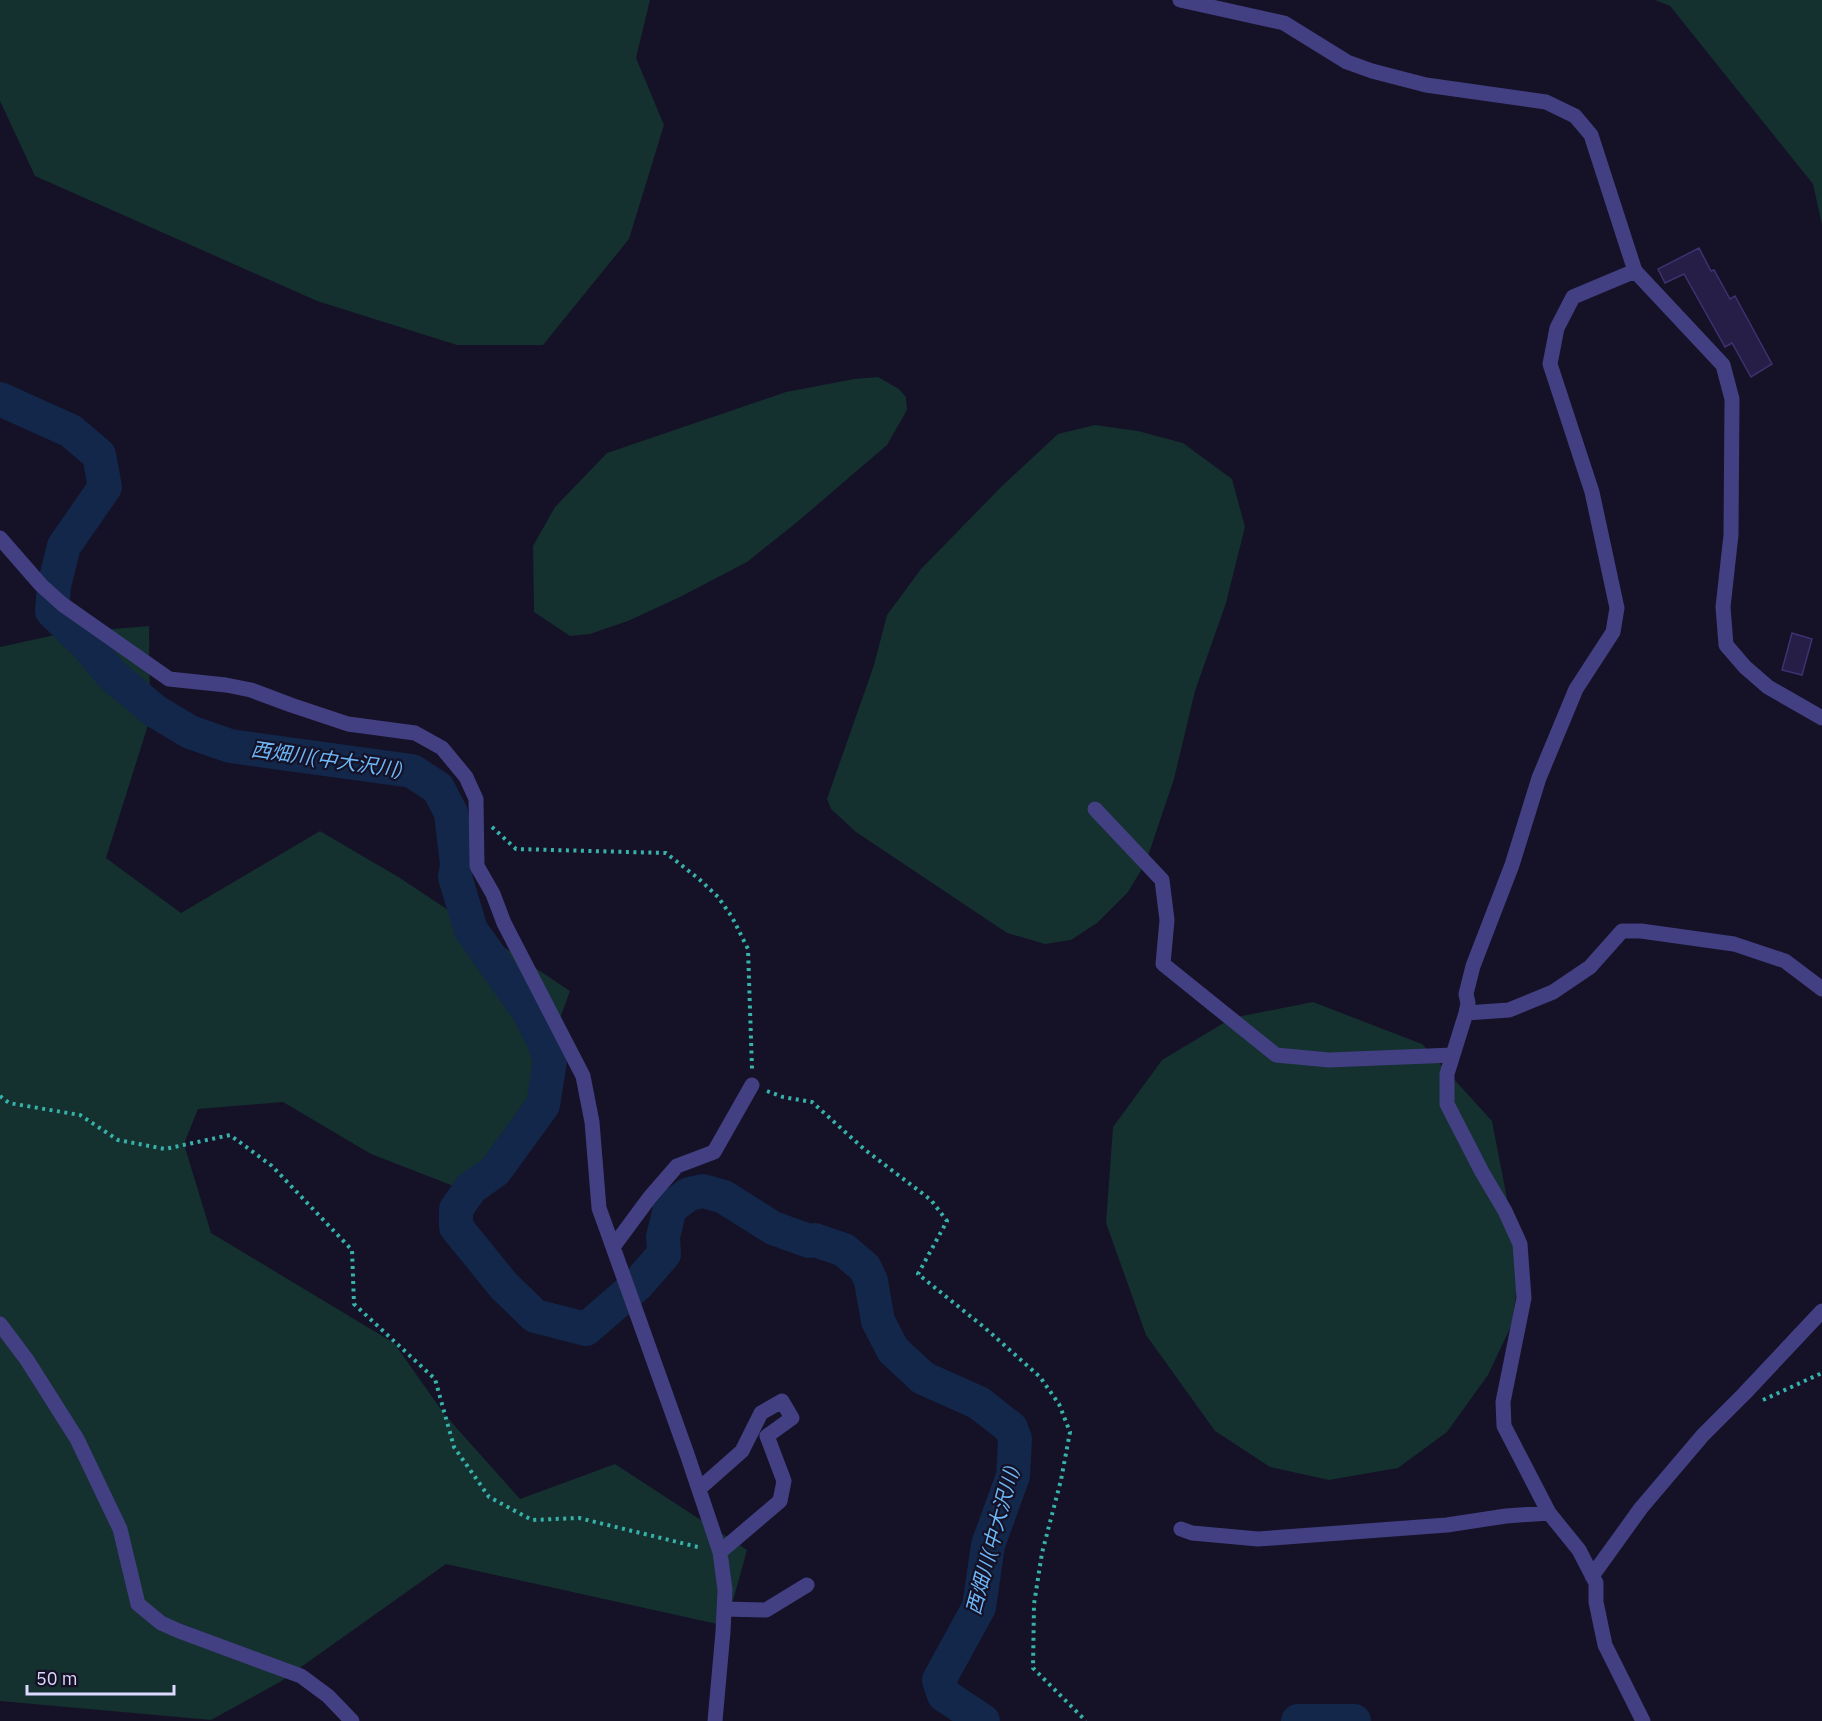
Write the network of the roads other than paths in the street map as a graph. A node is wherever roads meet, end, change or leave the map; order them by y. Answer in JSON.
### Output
{"nodes":[{"id":1,"x":1180,"y":0,"type":"edge"},
{"id":2,"x":1635,"y":271,"type":"junction"},
{"id":3,"x":0,"y":538,"type":"edge"},
{"id":4,"x":1822,"y":718,"type":"edge"},
{"id":5,"x":1095,"y":809,"type":"dead end"},
{"id":6,"x":1822,"y":989,"type":"edge"},
{"id":7,"x":1466,"y":1013,"type":"junction"},
{"id":8,"x":1453,"y":1055,"type":"junction"},
{"id":9,"x":752,"y":1085,"type":"road end"},
{"id":10,"x":613,"y":1247,"type":"junction"},
{"id":11,"x":1822,"y":1311,"type":"edge"},
{"id":12,"x":0,"y":1324,"type":"edge"},
{"id":13,"x":699,"y":1489,"type":"junction"},
{"id":14,"x":1549,"y":1513,"type":"junction"},
{"id":15,"x":1181,"y":1529,"type":"dead end"},
{"id":16,"x":720,"y":1552,"type":"junction"},
{"id":17,"x":1592,"y":1576,"type":"junction"},
{"id":18,"x":807,"y":1585,"type":"dead end"},
{"id":19,"x":724,"y":1610,"type":"junction"},
{"id":20,"x":352,"y":1721,"type":"edge"},
{"id":21,"x":715,"y":1721,"type":"edge"},
{"id":22,"x":1643,"y":1721,"type":"edge"}],
"edges":[{"from":1,"to":2,"type":"street"},
{"from":2,"to":4,"type":"street"},
{"from":2,"to":7,"type":"street"},
{"from":3,"to":10,"type":"street"},
{"from":5,"to":8,"type":"street"},
{"from":6,"to":7,"type":"street"},
{"from":7,"to":8,"type":"street"},
{"from":8,"to":14,"type":"street"},
{"from":9,"to":10,"type":"street"},
{"from":10,"to":13,"type":"street"},
{"from":11,"to":17,"type":"street"},
{"from":12,"to":20,"type":"street"},
{"from":13,"to":16,"type":"street"},
{"from":13,"to":16,"type":"street"},
{"from":14,"to":15,"type":"street"},
{"from":14,"to":17,"type":"street"},
{"from":16,"to":19,"type":"street"},
{"from":17,"to":22,"type":"street"},
{"from":18,"to":19,"type":"street"},
{"from":19,"to":21,"type":"street"}]}
